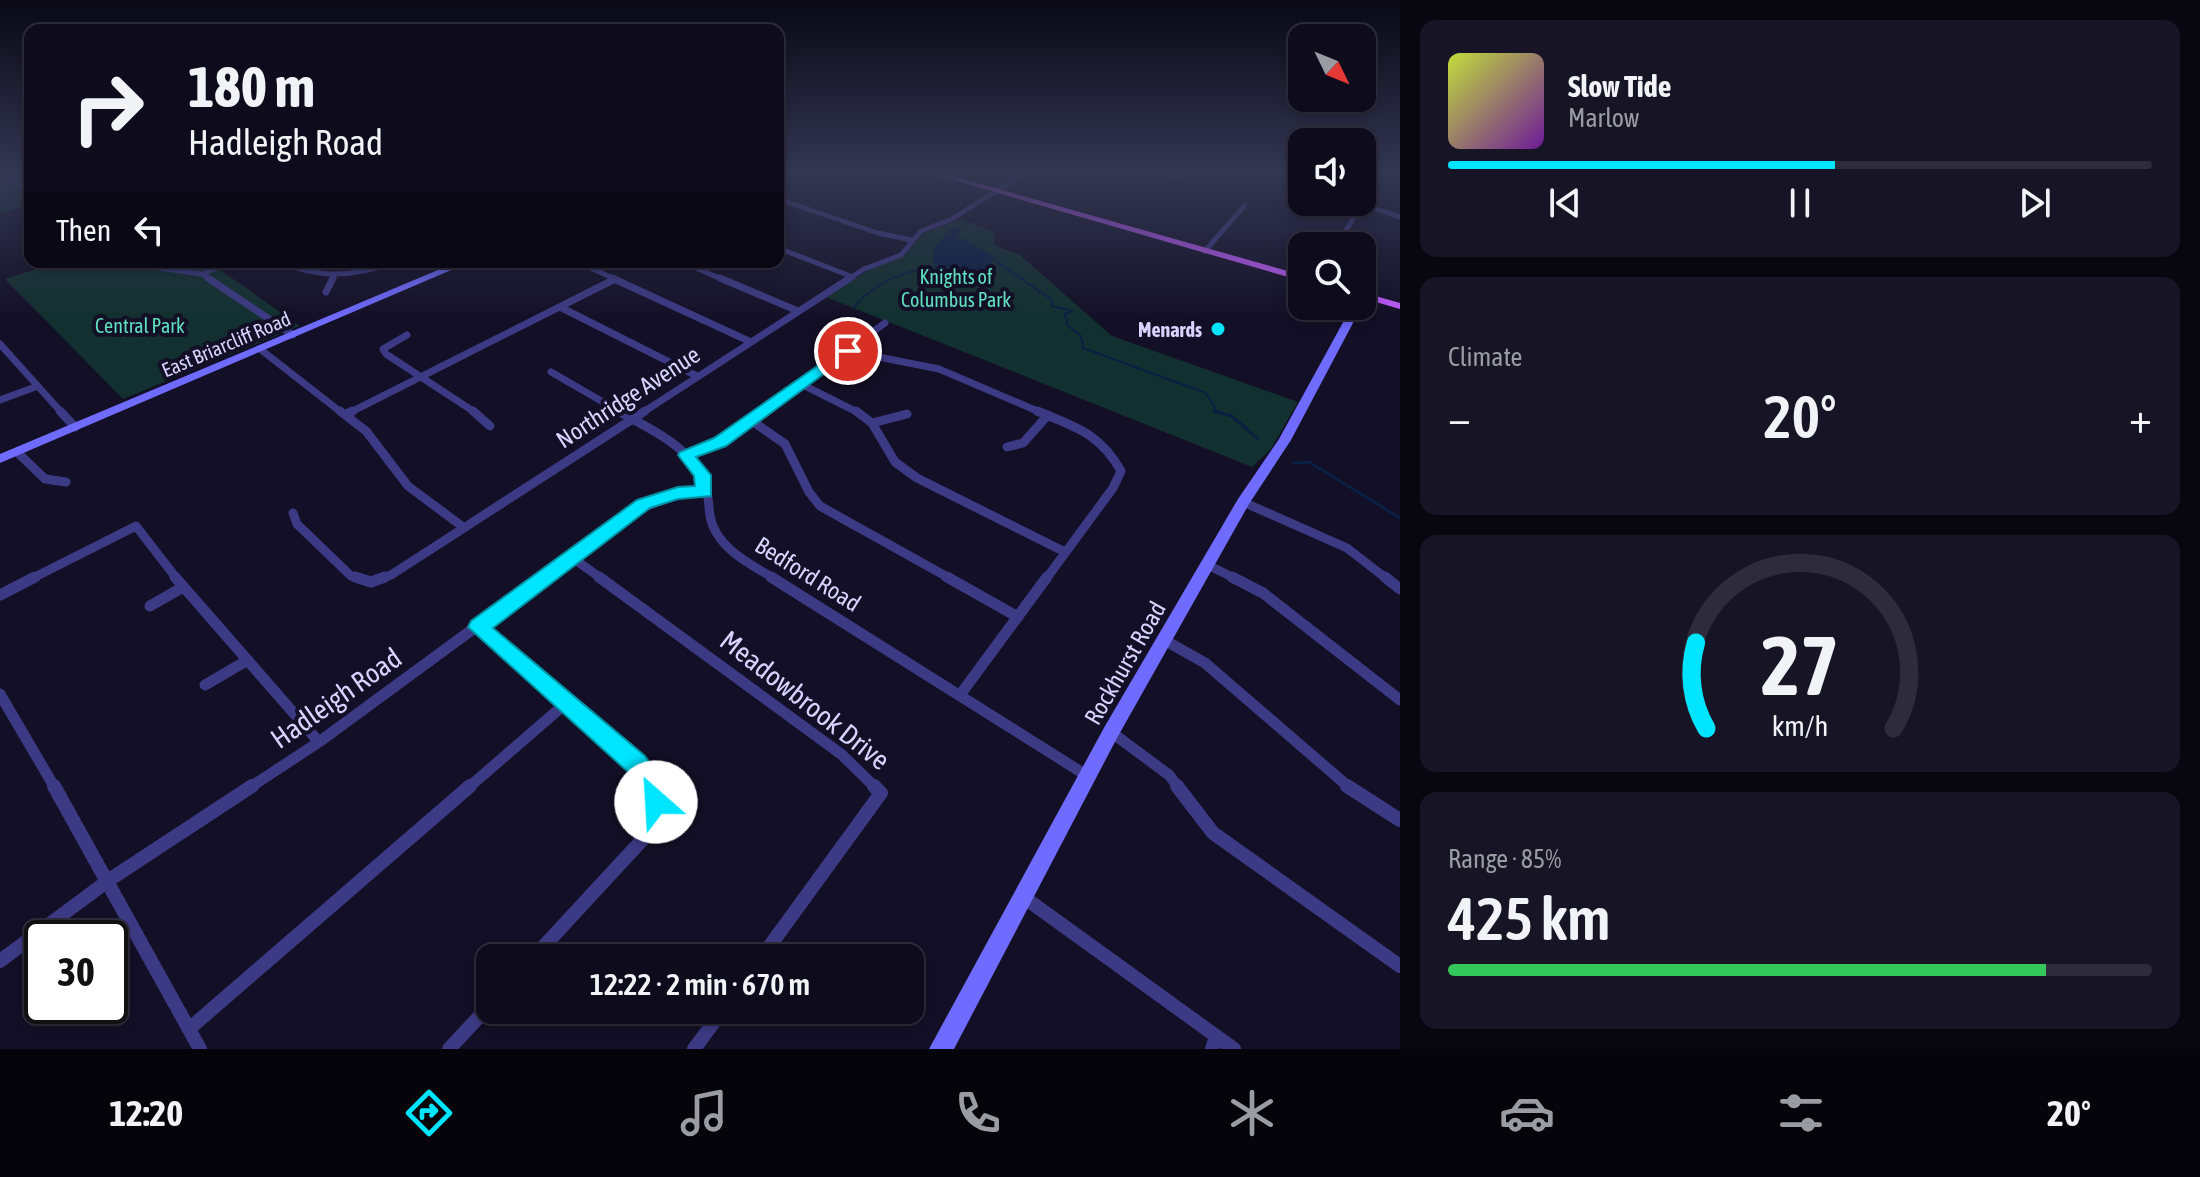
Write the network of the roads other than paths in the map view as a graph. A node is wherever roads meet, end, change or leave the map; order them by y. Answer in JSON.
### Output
{"nodes":[{"id":1,"x":846,"y":222,"type":"edge"},
{"id":2,"x":944,"y":222,"type":"edge"},
{"id":3,"x":1111,"y":222,"type":"edge"},
{"id":4,"x":1230,"y":222,"type":"edge"},
{"id":5,"x":912,"y":240,"type":"junction"},
{"id":6,"x":1206,"y":249,"type":"junction"},
{"id":7,"x":784,"y":250,"type":"edge"},
{"id":8,"x":159,"y":268,"type":"edge"},
{"id":9,"x":216,"y":268,"type":"edge"},
{"id":10,"x":292,"y":268,"type":"edge"},
{"id":11,"x":376,"y":268,"type":"edge"},
{"id":12,"x":451,"y":268,"type":"edge"},
{"id":13,"x":591,"y":268,"type":"edge"},
{"id":14,"x":696,"y":268,"type":"edge"},
{"id":15,"x":1288,"y":272,"type":"edge"},
{"id":16,"x":202,"y":274,"type":"junction"},
{"id":17,"x":335,"y":274,"type":"junction"},
{"id":18,"x":853,"y":277,"type":"junction"},
{"id":19,"x":615,"y":279,"type":"junction"},
{"id":20,"x":326,"y":292,"type":"dead end"},
{"id":21,"x":1376,"y":299,"type":"edge"},
{"id":22,"x":1400,"y":304,"type":"edge"},
{"id":23,"x":560,"y":307,"type":"junction"},
{"id":24,"x":798,"y":311,"type":"junction"},
{"id":25,"x":1349,"y":320,"type":"edge"},
{"id":26,"x":885,"y":323,"type":"dead end"},
{"id":27,"x":293,"y":335,"type":"junction"},
{"id":28,"x":407,"y":335,"type":"dead end"},
{"id":29,"x":751,"y":342,"type":"junction"},
{"id":30,"x":2,"y":349,"type":"edge"},
{"id":31,"x":260,"y":349,"type":"junction"},
{"id":32,"x":848,"y":351,"type":"junction"},
{"id":33,"x":551,"y":372,"type":"dead end"},
{"id":34,"x":697,"y":376,"type":"junction"},
{"id":35,"x":421,"y":377,"type":"junction"},
{"id":36,"x":801,"y":384,"type":"junction"},
{"id":37,"x":38,"y":386,"type":"junction"},
{"id":38,"x":0,"y":400,"type":"edge"},
{"id":39,"x":346,"y":414,"type":"junction"},
{"id":40,"x":907,"y":414,"type":"dead end"},
{"id":41,"x":1048,"y":415,"type":"junction"},
{"id":42,"x":632,"y":419,"type":"junction"},
{"id":43,"x":752,"y":421,"type":"junction"},
{"id":44,"x":872,"y":423,"type":"junction"},
{"id":45,"x":490,"y":426,"type":"dead end"},
{"id":46,"x":75,"y":427,"type":"junction"},
{"id":47,"x":1007,"y":447,"type":"dead end"},
{"id":48,"x":17,"y":452,"type":"junction"},
{"id":49,"x":686,"y":455,"type":"junction"},
{"id":50,"x":0,"y":459,"type":"edge"},
{"id":51,"x":66,"y":482,"type":"dead end"},
{"id":52,"x":705,"y":492,"type":"junction"},
{"id":53,"x":1243,"y":502,"type":"junction"},
{"id":54,"x":293,"y":513,"type":"dead end"},
{"id":55,"x":463,"y":527,"type":"junction"},
{"id":56,"x":1065,"y":552,"type":"junction"},
{"id":57,"x":570,"y":556,"type":"junction"},
{"id":58,"x":1208,"y":565,"type":"junction"},
{"id":59,"x":183,"y":587,"type":"junction"},
{"id":60,"x":1400,"y":589,"type":"edge"},
{"id":61,"x":0,"y":595,"type":"edge"},
{"id":62,"x":150,"y":606,"type":"dead end"},
{"id":63,"x":1018,"y":617,"type":"junction"},
{"id":64,"x":478,"y":627,"type":"junction"},
{"id":65,"x":1166,"y":641,"type":"junction"},
{"id":66,"x":248,"y":660,"type":"junction"},
{"id":67,"x":205,"y":685,"type":"dead end"},
{"id":68,"x":0,"y":694,"type":"edge"},
{"id":69,"x":960,"y":695,"type":"junction"},
{"id":70,"x":1400,"y":700,"type":"edge"},
{"id":71,"x":565,"y":704,"type":"junction"},
{"id":72,"x":1111,"y":732,"type":"junction"},
{"id":73,"x":319,"y":742,"type":"junction"},
{"id":74,"x":1089,"y":777,"type":"junction"},
{"id":75,"x":1400,"y":820,"type":"edge"},
{"id":76,"x":109,"y":880,"type":"junction"},
{"id":77,"x":1025,"y":898,"type":"junction"},
{"id":78,"x":546,"y":944,"type":"edge"},
{"id":79,"x":771,"y":944,"type":"edge"},
{"id":80,"x":0,"y":961,"type":"edge"},
{"id":81,"x":1400,"y":966,"type":"edge"},
{"id":82,"x":476,"y":1020,"type":"edge"},
{"id":83,"x":713,"y":1024,"type":"edge"},
{"id":84,"x":189,"y":1029,"type":"junction"},
{"id":85,"x":1214,"y":1043,"type":"edge"},
{"id":86,"x":200,"y":1049,"type":"edge"},
{"id":87,"x":449,"y":1049,"type":"edge"},
{"id":88,"x":694,"y":1049,"type":"edge"},
{"id":89,"x":941,"y":1049,"type":"edge"},
{"id":90,"x":1234,"y":1049,"type":"edge"}],
"edges":[{"from":1,"to":5,"type":"street"},
{"from":2,"to":5,"type":"street","name":"Northridge Avenue"},
{"from":3,"to":6,"type":"main road"},
{"from":4,"to":6,"type":"street"},
{"from":5,"to":18,"type":"street","name":"Northridge Avenue"},
{"from":6,"to":15,"type":"main road"},
{"from":7,"to":18,"type":"street"},
{"from":8,"to":16,"type":"street"},
{"from":9,"to":16,"type":"street"},
{"from":10,"to":17,"type":"street"},
{"from":11,"to":17,"type":"street"},
{"from":12,"to":27,"type":"street","name":"East Briarcliff Road"},
{"from":13,"to":19,"type":"street"},
{"from":14,"to":24,"type":"street"},
{"from":16,"to":27,"type":"street"},
{"from":17,"to":20,"type":"street"},
{"from":18,"to":24,"type":"street","name":"Northridge Avenue"},
{"from":19,"to":23,"type":"street"},
{"from":19,"to":29,"type":"street"},
{"from":21,"to":22,"type":"main road"},
{"from":23,"to":34,"type":"street"},
{"from":23,"to":35,"type":"street"},
{"from":24,"to":29,"type":"street","name":"Northridge Avenue"},
{"from":25,"to":53,"type":"street","name":"Rockhurst Road"},
{"from":26,"to":32,"type":"street"},
{"from":27,"to":31,"type":"street","name":"East Briarcliff Road"},
{"from":28,"to":35,"type":"street"},
{"from":29,"to":34,"type":"street","name":"Northridge Avenue"},
{"from":30,"to":37,"type":"street"},
{"from":31,"to":39,"type":"street"},
{"from":31,"to":46,"type":"street","name":"East Briarcliff Road"},
{"from":32,"to":36,"type":"street"},
{"from":32,"to":41,"type":"street"},
{"from":33,"to":42,"type":"street","name":"Bedford Road"},
{"from":34,"to":42,"type":"street","name":"Northridge Avenue"},
{"from":35,"to":39,"type":"street"},
{"from":35,"to":45,"type":"street"},
{"from":36,"to":43,"type":"street"},
{"from":36,"to":44,"type":"street"},
{"from":37,"to":38,"type":"street"},
{"from":37,"to":46,"type":"street"},
{"from":39,"to":55,"type":"street"},
{"from":40,"to":44,"type":"street"},
{"from":41,"to":47,"type":"street"},
{"from":41,"to":56,"type":"street"},
{"from":42,"to":49,"type":"street","name":"Bedford Road"},
{"from":42,"to":55,"type":"street","name":"Northridge Avenue"},
{"from":43,"to":49,"type":"street"},
{"from":43,"to":63,"type":"street"},
{"from":44,"to":56,"type":"street"},
{"from":46,"to":48,"type":"street","name":"East Briarcliff Road"},
{"from":48,"to":50,"type":"street","name":"East Briarcliff Road"},
{"from":48,"to":51,"type":"street"},
{"from":49,"to":52,"type":"street","name":"Bedford Road"},
{"from":52,"to":57,"type":"street","name":"Hadleigh Road"},
{"from":52,"to":69,"type":"street","name":"Bedford Road"},
{"from":53,"to":58,"type":"street","name":"Rockhurst Road"},
{"from":53,"to":60,"type":"street"},
{"from":54,"to":55,"type":"street","name":"Northridge Avenue"},
{"from":56,"to":63,"type":"street"},
{"from":57,"to":64,"type":"street","name":"Hadleigh Road"},
{"from":57,"to":79,"type":"street","name":"Meadowbrook Drive"},
{"from":58,"to":65,"type":"street","name":"Rockhurst Road"},
{"from":58,"to":70,"type":"street"},
{"from":59,"to":61,"type":"street"},
{"from":59,"to":62,"type":"street"},
{"from":59,"to":66,"type":"street"},
{"from":63,"to":69,"type":"street"},
{"from":64,"to":71,"type":"street"},
{"from":64,"to":73,"type":"street","name":"Hadleigh Road"},
{"from":65,"to":72,"type":"street","name":"Rockhurst Road"},
{"from":65,"to":75,"type":"street"},
{"from":66,"to":67,"type":"street"},
{"from":66,"to":73,"type":"street"},
{"from":68,"to":76,"type":"street"},
{"from":69,"to":74,"type":"street","name":"Bedford Road"},
{"from":71,"to":78,"type":"street"},
{"from":71,"to":84,"type":"street"},
{"from":72,"to":74,"type":"street","name":"Rockhurst Road"},
{"from":72,"to":81,"type":"street"},
{"from":73,"to":76,"type":"street","name":"Hadleigh Road"},
{"from":74,"to":77,"type":"street","name":"Rockhurst Road"},
{"from":76,"to":80,"type":"street","name":"Hadleigh Road"},
{"from":76,"to":84,"type":"street"},
{"from":77,"to":85,"type":"street"},
{"from":77,"to":89,"type":"street","name":"Rockhurst Road"},
{"from":82,"to":87,"type":"street"},
{"from":83,"to":88,"type":"street"},
{"from":84,"to":86,"type":"street"},
{"from":85,"to":90,"type":"street"}]}
